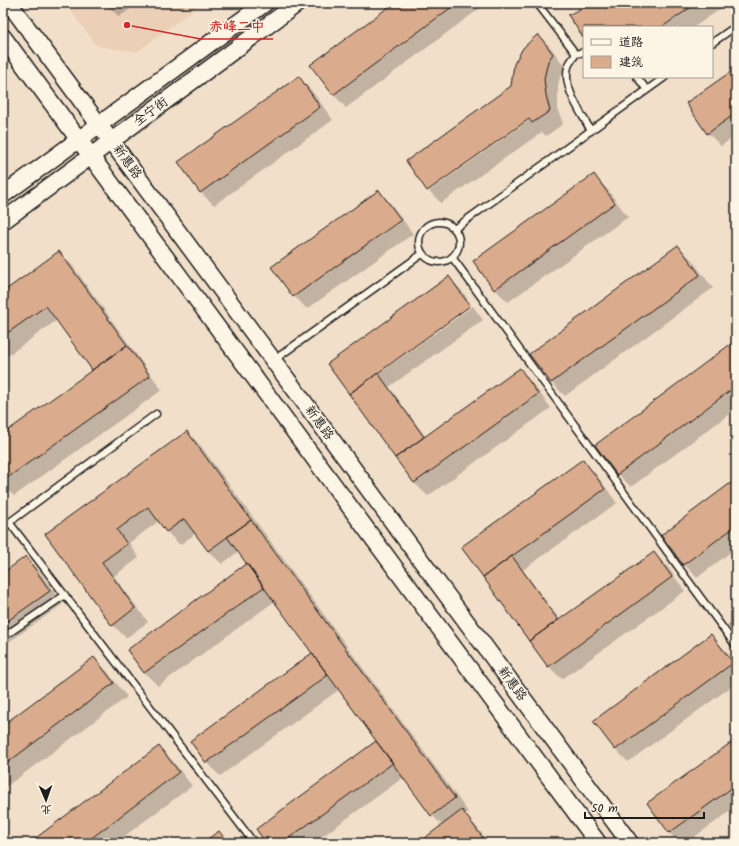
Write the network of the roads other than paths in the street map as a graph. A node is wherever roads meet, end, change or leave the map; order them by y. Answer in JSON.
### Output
{"nodes":[{"id":1,"x":9,"y":3,"type":"edge"},
{"id":2,"x":265,"y":3,"type":"edge"},
{"id":3,"x":298,"y":3,"type":"edge"},
{"id":4,"x":537,"y":3,"type":"edge"},
{"id":5,"x":736,"y":26,"type":"edge"},
{"id":6,"x":3,"y":37,"type":"edge"},
{"id":7,"x":713,"y":42,"type":"edge"},
{"id":8,"x":583,"y":52,"type":"edge"},
{"id":9,"x":576,"y":54,"type":"junction"},
{"id":10,"x":638,"y":78,"type":"edge"},
{"id":11,"x":664,"y":78,"type":"edge"},
{"id":12,"x":648,"y":90,"type":"junction"},
{"id":13,"x":99,"y":124,"type":"junction"},
{"id":14,"x":590,"y":131,"type":"junction"},
{"id":15,"x":78,"y":139,"type":"junction"},
{"id":16,"x":111,"y":141,"type":"junction"},
{"id":17,"x":91,"y":156,"type":"junction"},
{"id":18,"x":3,"y":195,"type":"edge"},
{"id":19,"x":3,"y":221,"type":"edge"},
{"id":20,"x":454,"y":229,"type":"junction"},
{"id":21,"x":422,"y":254,"type":"junction"},
{"id":22,"x":452,"y":257,"type":"junction"},
{"id":23,"x":273,"y":360,"type":"junction"},
{"id":24,"x":156,"y":414,"type":"dead end"},
{"id":25,"x":9,"y":522,"type":"junction"},
{"id":26,"x":3,"y":527,"type":"edge"},
{"id":27,"x":65,"y":595,"type":"junction"},
{"id":28,"x":3,"y":637,"type":"edge"},
{"id":29,"x":736,"y":646,"type":"edge"},
{"id":30,"x":254,"y":843,"type":"edge"},
{"id":31,"x":598,"y":843,"type":"edge"},
{"id":32,"x":630,"y":843,"type":"edge"}],
"edges":[{"from":1,"to":13,"type":"street","name":"新惠路"},
{"from":2,"to":13,"type":"street","name":"全宁街"},
{"from":3,"to":16,"type":"street","name":"全宁街"},
{"from":4,"to":9,"type":"lane"},
{"from":5,"to":7,"type":"lane"},
{"from":6,"to":15,"type":"street","name":"新惠路"},
{"from":8,"to":9,"type":"lane"},
{"from":9,"to":14,"type":"lane"},
{"from":10,"to":12,"type":"lane"},
{"from":11,"to":12,"type":"lane"},
{"from":12,"to":14,"type":"lane"},
{"from":13,"to":15,"type":"street","name":"全宁街"},
{"from":13,"to":16,"type":"street","name":"新惠路"},
{"from":14,"to":20,"type":"lane"},
{"from":15,"to":17,"type":"street","name":"新惠路"},
{"from":15,"to":18,"type":"street","name":"全宁街"},
{"from":16,"to":17,"type":"street","name":"全宁街"},
{"from":16,"to":23,"type":"street","name":"新惠路"},
{"from":17,"to":19,"type":"street","name":"全宁街"},
{"from":17,"to":31,"type":"street","name":"新惠路"},
{"from":20,"to":21,"type":"lane"},
{"from":20,"to":22,"type":"lane"},
{"from":21,"to":22,"type":"lane"},
{"from":21,"to":23,"type":"lane"},
{"from":22,"to":29,"type":"lane"},
{"from":23,"to":32,"type":"street","name":"新惠路"},
{"from":24,"to":25,"type":"lane"},
{"from":25,"to":26,"type":"lane"},
{"from":25,"to":27,"type":"lane"},
{"from":27,"to":28,"type":"lane"},
{"from":27,"to":30,"type":"lane"}]}
